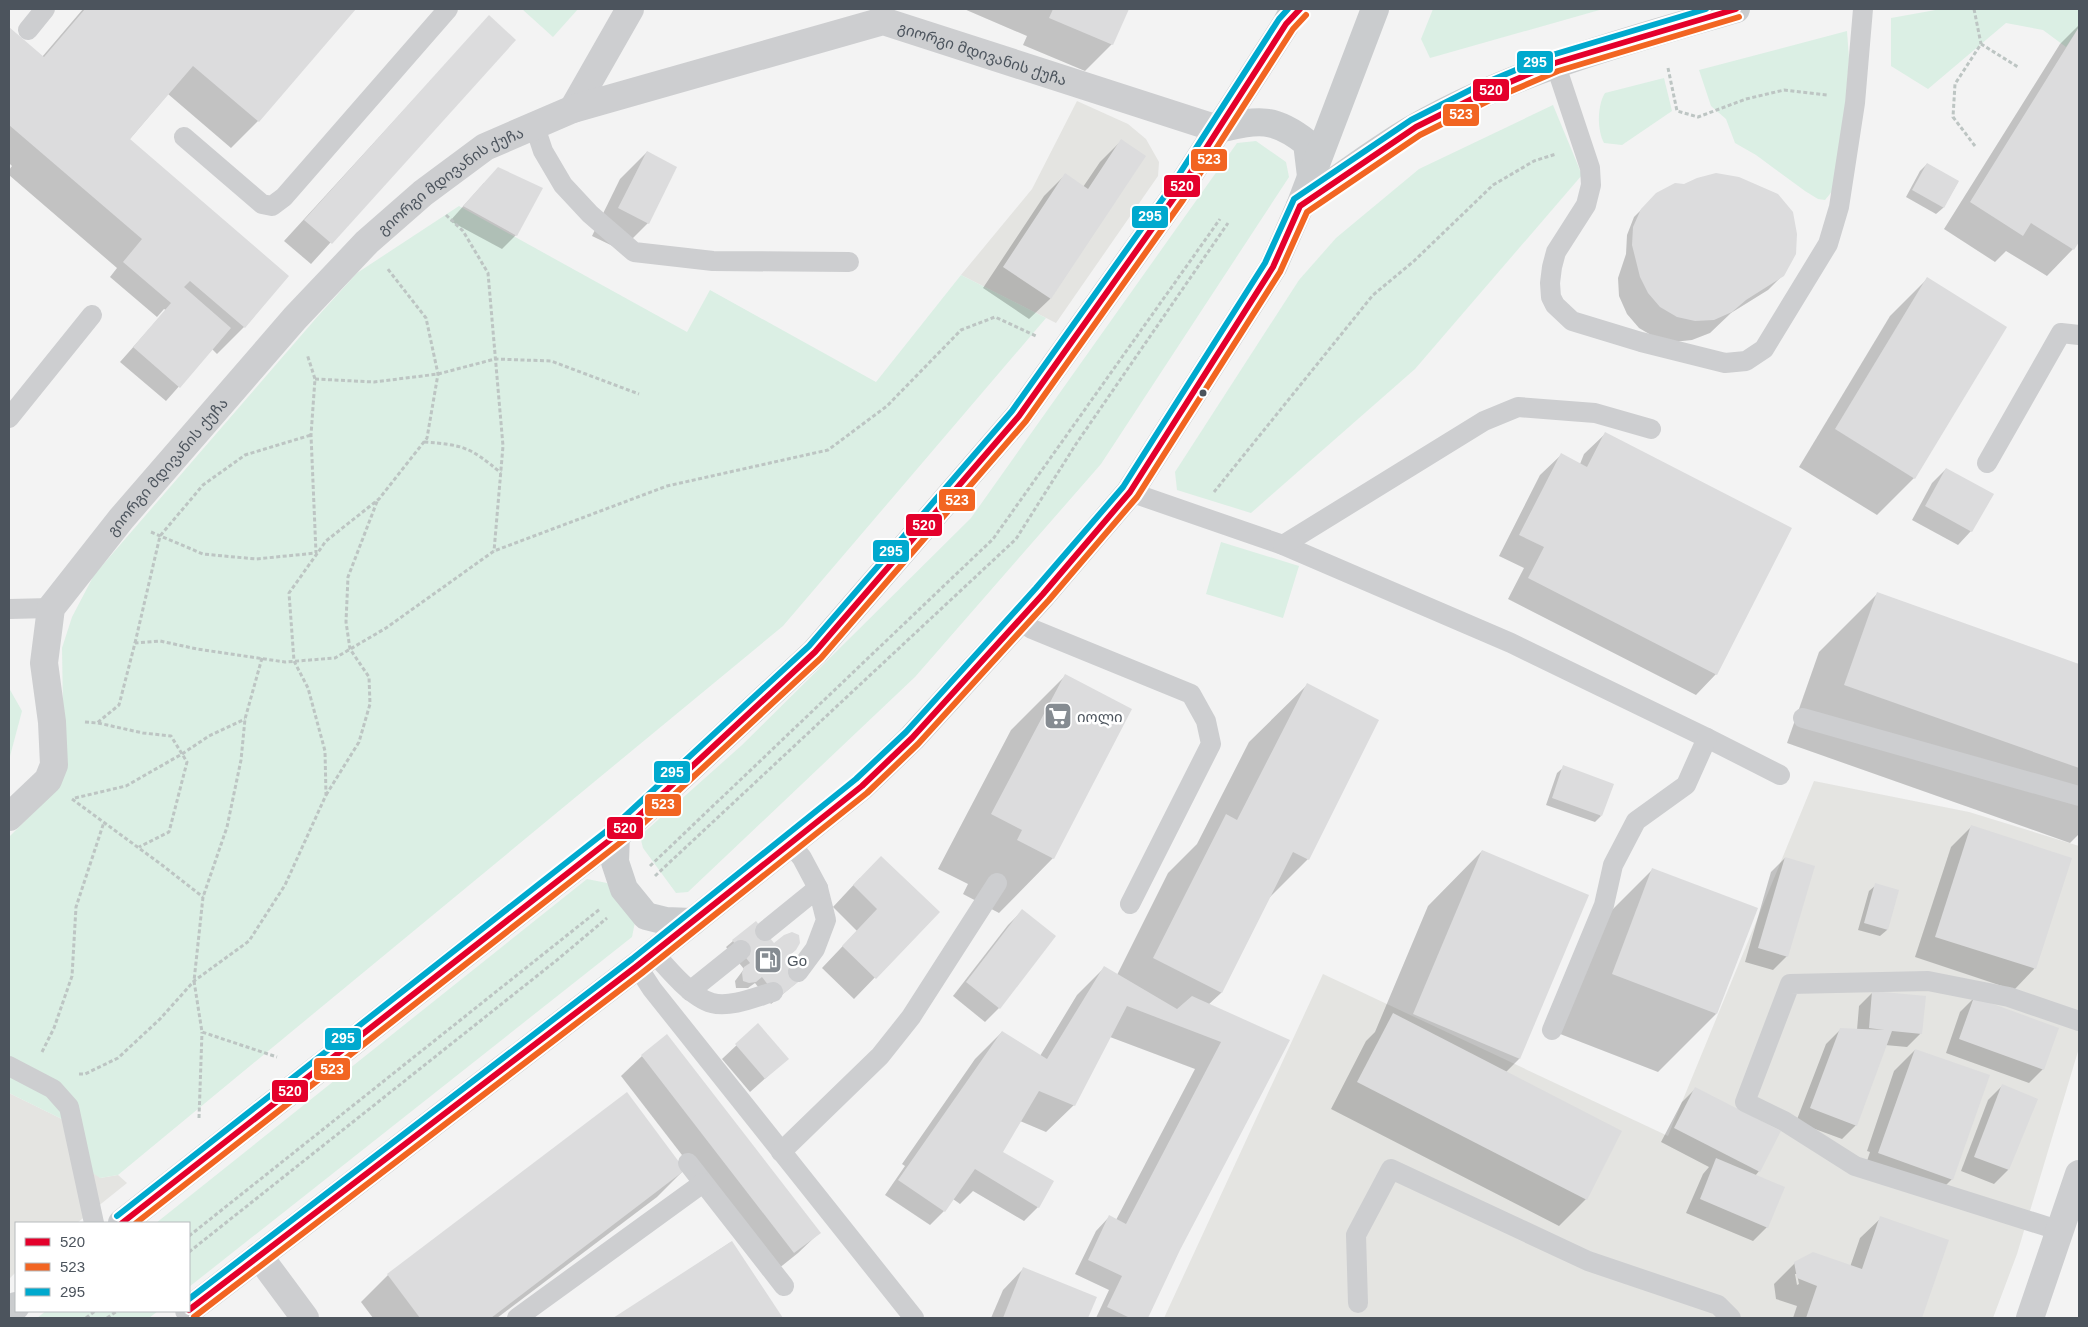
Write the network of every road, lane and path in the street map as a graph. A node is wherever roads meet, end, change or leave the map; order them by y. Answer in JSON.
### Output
{"nodes":[{"id":1,"x":45,"y":9,"type":"edge"},
{"id":2,"x":448,"y":9,"type":"edge"},
{"id":3,"x":630,"y":9,"type":"edge"},
{"id":4,"x":857,"y":9,"type":"edge"},
{"id":5,"x":1375,"y":9,"type":"edge"},
{"id":6,"x":1736,"y":9,"type":"edge"},
{"id":7,"x":1863,"y":9,"type":"edge"},
{"id":8,"x":1974,"y":9,"type":"edge"},
{"id":9,"x":1294,"y":14,"type":"edge"},
{"id":10,"x":883,"y":21,"type":"junction"},
{"id":11,"x":28,"y":30,"type":"dead end"},
{"id":12,"x":1981,"y":44,"type":"junction"},
{"id":13,"x":1555,"y":63,"type":"junction"},
{"id":14,"x":1668,"y":68,"type":"dead end"},
{"id":15,"x":2018,"y":68,"type":"dead end"},
{"id":16,"x":1854,"y":103,"type":"junction"},
{"id":17,"x":573,"y":109,"type":"junction"},
{"id":18,"x":534,"y":124,"type":"junction"},
{"id":19,"x":1218,"y":129,"type":"junction"},
{"id":20,"x":184,"y":137,"type":"dead end"},
{"id":21,"x":1582,"y":146,"type":"junction"},
{"id":22,"x":1975,"y":146,"type":"dead end"},
{"id":23,"x":1311,"y":178,"type":"junction"},
{"id":24,"x":423,"y":193,"type":"junction"},
{"id":25,"x":1300,"y":206,"type":"junction"},
{"id":26,"x":1228,"y":223,"type":"dead end"},
{"id":27,"x":367,"y":242,"type":"junction"},
{"id":28,"x":849,"y":262,"type":"dead end"},
{"id":29,"x":92,"y":315,"type":"dead end"},
{"id":30,"x":296,"y":318,"type":"junction"},
{"id":31,"x":2079,"y":335,"type":"edge"},
{"id":32,"x":1038,"y":337,"type":"dead end"},
{"id":33,"x":495,"y":359,"type":"junction"},
{"id":34,"x":438,"y":374,"type":"junction"},
{"id":35,"x":315,"y":379,"type":"junction"},
{"id":36,"x":639,"y":394,"type":"dead end"},
{"id":37,"x":9,"y":418,"type":"edge"},
{"id":38,"x":1651,"y":429,"type":"dead end"},
{"id":39,"x":312,"y":434,"type":"junction"},
{"id":40,"x":423,"y":442,"type":"junction"},
{"id":41,"x":1987,"y":463,"type":"dead end"},
{"id":42,"x":501,"y":473,"type":"junction"},
{"id":43,"x":1130,"y":492,"type":"junction"},
{"id":44,"x":379,"y":499,"type":"junction"},
{"id":45,"x":1192,"y":514,"type":"junction"},
{"id":46,"x":121,"y":519,"type":"junction"},
{"id":47,"x":160,"y":536,"type":"junction"},
{"id":48,"x":1283,"y":546,"type":"junction"},
{"id":49,"x":494,"y":551,"type":"junction"},
{"id":50,"x":316,"y":553,"type":"junction"},
{"id":51,"x":51,"y":608,"type":"junction"},
{"id":52,"x":9,"y":609,"type":"edge"},
{"id":53,"x":1019,"y":621,"type":"junction"},
{"id":54,"x":135,"y":644,"type":"junction"},
{"id":55,"x":350,"y":649,"type":"junction"},
{"id":56,"x":262,"y":658,"type":"junction"},
{"id":57,"x":294,"y":661,"type":"junction"},
{"id":58,"x":1803,"y":718,"type":"dead end"},
{"id":59,"x":245,"y":719,"type":"junction"},
{"id":60,"x":52,"y":722,"type":"junction"},
{"id":61,"x":97,"y":722,"type":"junction"},
{"id":62,"x":1707,"y":738,"type":"junction"},
{"id":63,"x":182,"y":754,"type":"junction"},
{"id":64,"x":1780,"y":776,"type":"dead end"},
{"id":65,"x":48,"y":780,"type":"junction"},
{"id":66,"x":326,"y":795,"type":"junction"},
{"id":67,"x":2079,"y":796,"type":"edge"},
{"id":68,"x":72,"y":799,"type":"junction"},
{"id":69,"x":9,"y":817,"type":"edge"},
{"id":70,"x":104,"y":822,"type":"junction"},
{"id":71,"x":616,"y":834,"type":"junction"},
{"id":72,"x":791,"y":844,"type":"junction"},
{"id":73,"x":139,"y":848,"type":"junction"},
{"id":74,"x":997,"y":883,"type":"dead end"},
{"id":75,"x":818,"y":888,"type":"junction"},
{"id":76,"x":203,"y":897,"type":"junction"},
{"id":77,"x":632,"y":898,"type":"junction"},
{"id":78,"x":1130,"y":904,"type":"dead end"},
{"id":79,"x":692,"y":922,"type":"junction"},
{"id":80,"x":765,"y":931,"type":"dead end"},
{"id":81,"x":741,"y":950,"type":"dead end"},
{"id":82,"x":646,"y":959,"type":"junction"},
{"id":83,"x":798,"y":972,"type":"dead end"},
{"id":84,"x":194,"y":981,"type":"junction"},
{"id":85,"x":690,"y":991,"type":"junction"},
{"id":86,"x":773,"y":992,"type":"dead end"},
{"id":87,"x":2079,"y":1021,"type":"edge"},
{"id":88,"x":1552,"y":1030,"type":"dead end"},
{"id":89,"x":202,"y":1032,"type":"junction"},
{"id":90,"x":277,"y":1057,"type":"dead end"},
{"id":91,"x":9,"y":1066,"type":"edge"},
{"id":92,"x":30,"y":1077,"type":"junction"},
{"id":93,"x":199,"y":1118,"type":"dead end"},
{"id":94,"x":782,"y":1152,"type":"junction"},
{"id":95,"x":688,"y":1163,"type":"dead end"},
{"id":96,"x":2079,"y":1174,"type":"edge"},
{"id":97,"x":703,"y":1183,"type":"junction"},
{"id":98,"x":94,"y":1222,"type":"edge"},
{"id":99,"x":123,"y":1222,"type":"edge"},
{"id":100,"x":2061,"y":1231,"type":"junction"},
{"id":101,"x":190,"y":1251,"type":"edge"},
{"id":102,"x":259,"y":1256,"type":"junction"},
{"id":103,"x":784,"y":1286,"type":"dead end"},
{"id":104,"x":1358,"y":1303,"type":"dead end"},
{"id":105,"x":190,"y":1308,"type":"edge"},
{"id":106,"x":306,"y":1318,"type":"edge"},
{"id":107,"x":517,"y":1318,"type":"edge"},
{"id":108,"x":914,"y":1318,"type":"edge"},
{"id":109,"x":1731,"y":1318,"type":"edge"},
{"id":110,"x":2030,"y":1318,"type":"edge"}],
"edges":[{"from":1,"to":11,"type":"lane"},
{"from":2,"to":20,"type":"lane"},
{"from":3,"to":17,"type":"street"},
{"from":4,"to":10,"type":"street"},
{"from":5,"to":23,"type":"main road"},
{"from":6,"to":13,"type":"main road"},
{"from":7,"to":16,"type":"lane"},
{"from":8,"to":12,"type":"path"},
{"from":9,"to":19,"type":"main road"},
{"from":10,"to":17,"type":"street","name":"გიორგი მდივანის ქუჩა"},
{"from":10,"to":19,"type":"street","name":"გიორგი მდივანის ქუჩა"},
{"from":12,"to":15,"type":"path"},
{"from":12,"to":22,"type":"path"},
{"from":13,"to":21,"type":"lane"},
{"from":13,"to":25,"type":"main road"},
{"from":14,"to":16,"type":"path"},
{"from":16,"to":21,"type":"lane"},
{"from":17,"to":18,"type":"street","name":"გიორგი მდივანის ქუჩა"},
{"from":18,"to":24,"type":"street","name":"გიორგი მდივანის ქუჩა"},
{"from":18,"to":28,"type":"lane"},
{"from":19,"to":23,"type":"main road"},
{"from":19,"to":71,"type":"main road"},
{"from":21,"to":45,"type":"path"},
{"from":23,"to":25,"type":"main road"},
{"from":24,"to":27,"type":"street","name":"გიორგი მდივანის ქუჩა"},
{"from":24,"to":33,"type":"path"},
{"from":25,"to":43,"type":"main road"},
{"from":26,"to":77,"type":"path"},
{"from":27,"to":30,"type":"street","name":"გიორგი მდივანის ქუჩა"},
{"from":27,"to":34,"type":"path"},
{"from":29,"to":37,"type":"lane"},
{"from":30,"to":35,"type":"path"},
{"from":30,"to":46,"type":"street","name":"გიორგი მდივანის ქუჩა"},
{"from":31,"to":41,"type":"lane"},
{"from":32,"to":49,"type":"path"},
{"from":33,"to":34,"type":"path"},
{"from":33,"to":36,"type":"path"},
{"from":33,"to":42,"type":"path"},
{"from":34,"to":35,"type":"path"},
{"from":34,"to":40,"type":"path"},
{"from":35,"to":39,"type":"path"},
{"from":38,"to":48,"type":"lane"},
{"from":39,"to":47,"type":"path"},
{"from":39,"to":50,"type":"path"},
{"from":40,"to":42,"type":"path"},
{"from":40,"to":44,"type":"path"},
{"from":42,"to":49,"type":"path"},
{"from":43,"to":45,"type":"lane"},
{"from":43,"to":53,"type":"main road"},
{"from":44,"to":50,"type":"path"},
{"from":44,"to":55,"type":"path"},
{"from":45,"to":48,"type":"lane"},
{"from":46,"to":47,"type":"path"},
{"from":46,"to":51,"type":"street","name":"გიორგი მდივანის ქუჩა"},
{"from":47,"to":50,"type":"path"},
{"from":47,"to":54,"type":"path"},
{"from":48,"to":62,"type":"lane"},
{"from":49,"to":55,"type":"path"},
{"from":50,"to":57,"type":"path"},
{"from":51,"to":52,"type":"lane"},
{"from":51,"to":60,"type":"street"},
{"from":53,"to":72,"type":"main road"},
{"from":53,"to":78,"type":"lane"},
{"from":54,"to":56,"type":"path"},
{"from":54,"to":61,"type":"path"},
{"from":55,"to":57,"type":"path"},
{"from":55,"to":66,"type":"path"},
{"from":56,"to":57,"type":"path"},
{"from":56,"to":59,"type":"path"},
{"from":57,"to":66,"type":"path"},
{"from":58,"to":67,"type":"lane"},
{"from":59,"to":63,"type":"path"},
{"from":59,"to":76,"type":"path"},
{"from":60,"to":61,"type":"path"},
{"from":60,"to":65,"type":"street"},
{"from":61,"to":63,"type":"path"},
{"from":62,"to":64,"type":"lane"},
{"from":62,"to":88,"type":"lane"},
{"from":63,"to":68,"type":"path"},
{"from":63,"to":73,"type":"path"},
{"from":65,"to":68,"type":"path"},
{"from":65,"to":69,"type":"street"},
{"from":66,"to":84,"type":"path"},
{"from":68,"to":70,"type":"path"},
{"from":70,"to":73,"type":"path"},
{"from":70,"to":92,"type":"path"},
{"from":71,"to":77,"type":"main road"},
{"from":71,"to":99,"type":"main road"},
{"from":72,"to":75,"type":"lane"},
{"from":72,"to":79,"type":"main road"},
{"from":73,"to":76,"type":"path"},
{"from":74,"to":94,"type":"lane"},
{"from":75,"to":80,"type":"lane"},
{"from":75,"to":83,"type":"lane"},
{"from":76,"to":84,"type":"path"},
{"from":77,"to":79,"type":"main road"},
{"from":77,"to":101,"type":"path"},
{"from":79,"to":82,"type":"main road"},
{"from":81,"to":85,"type":"lane"},
{"from":82,"to":85,"type":"lane"},
{"from":82,"to":94,"type":"lane"},
{"from":82,"to":102,"type":"main road"},
{"from":84,"to":89,"type":"path"},
{"from":84,"to":92,"type":"path"},
{"from":85,"to":86,"type":"lane"},
{"from":87,"to":100,"type":"lane"},
{"from":89,"to":90,"type":"path"},
{"from":89,"to":93,"type":"path"},
{"from":91,"to":92,"type":"lane"},
{"from":92,"to":98,"type":"lane"},
{"from":94,"to":108,"type":"lane"},
{"from":95,"to":97,"type":"lane"},
{"from":96,"to":100,"type":"street"},
{"from":97,"to":103,"type":"lane"},
{"from":97,"to":107,"type":"lane"},
{"from":100,"to":110,"type":"street"},
{"from":102,"to":105,"type":"main road"},
{"from":102,"to":106,"type":"street"},
{"from":104,"to":109,"type":"lane"}]}
